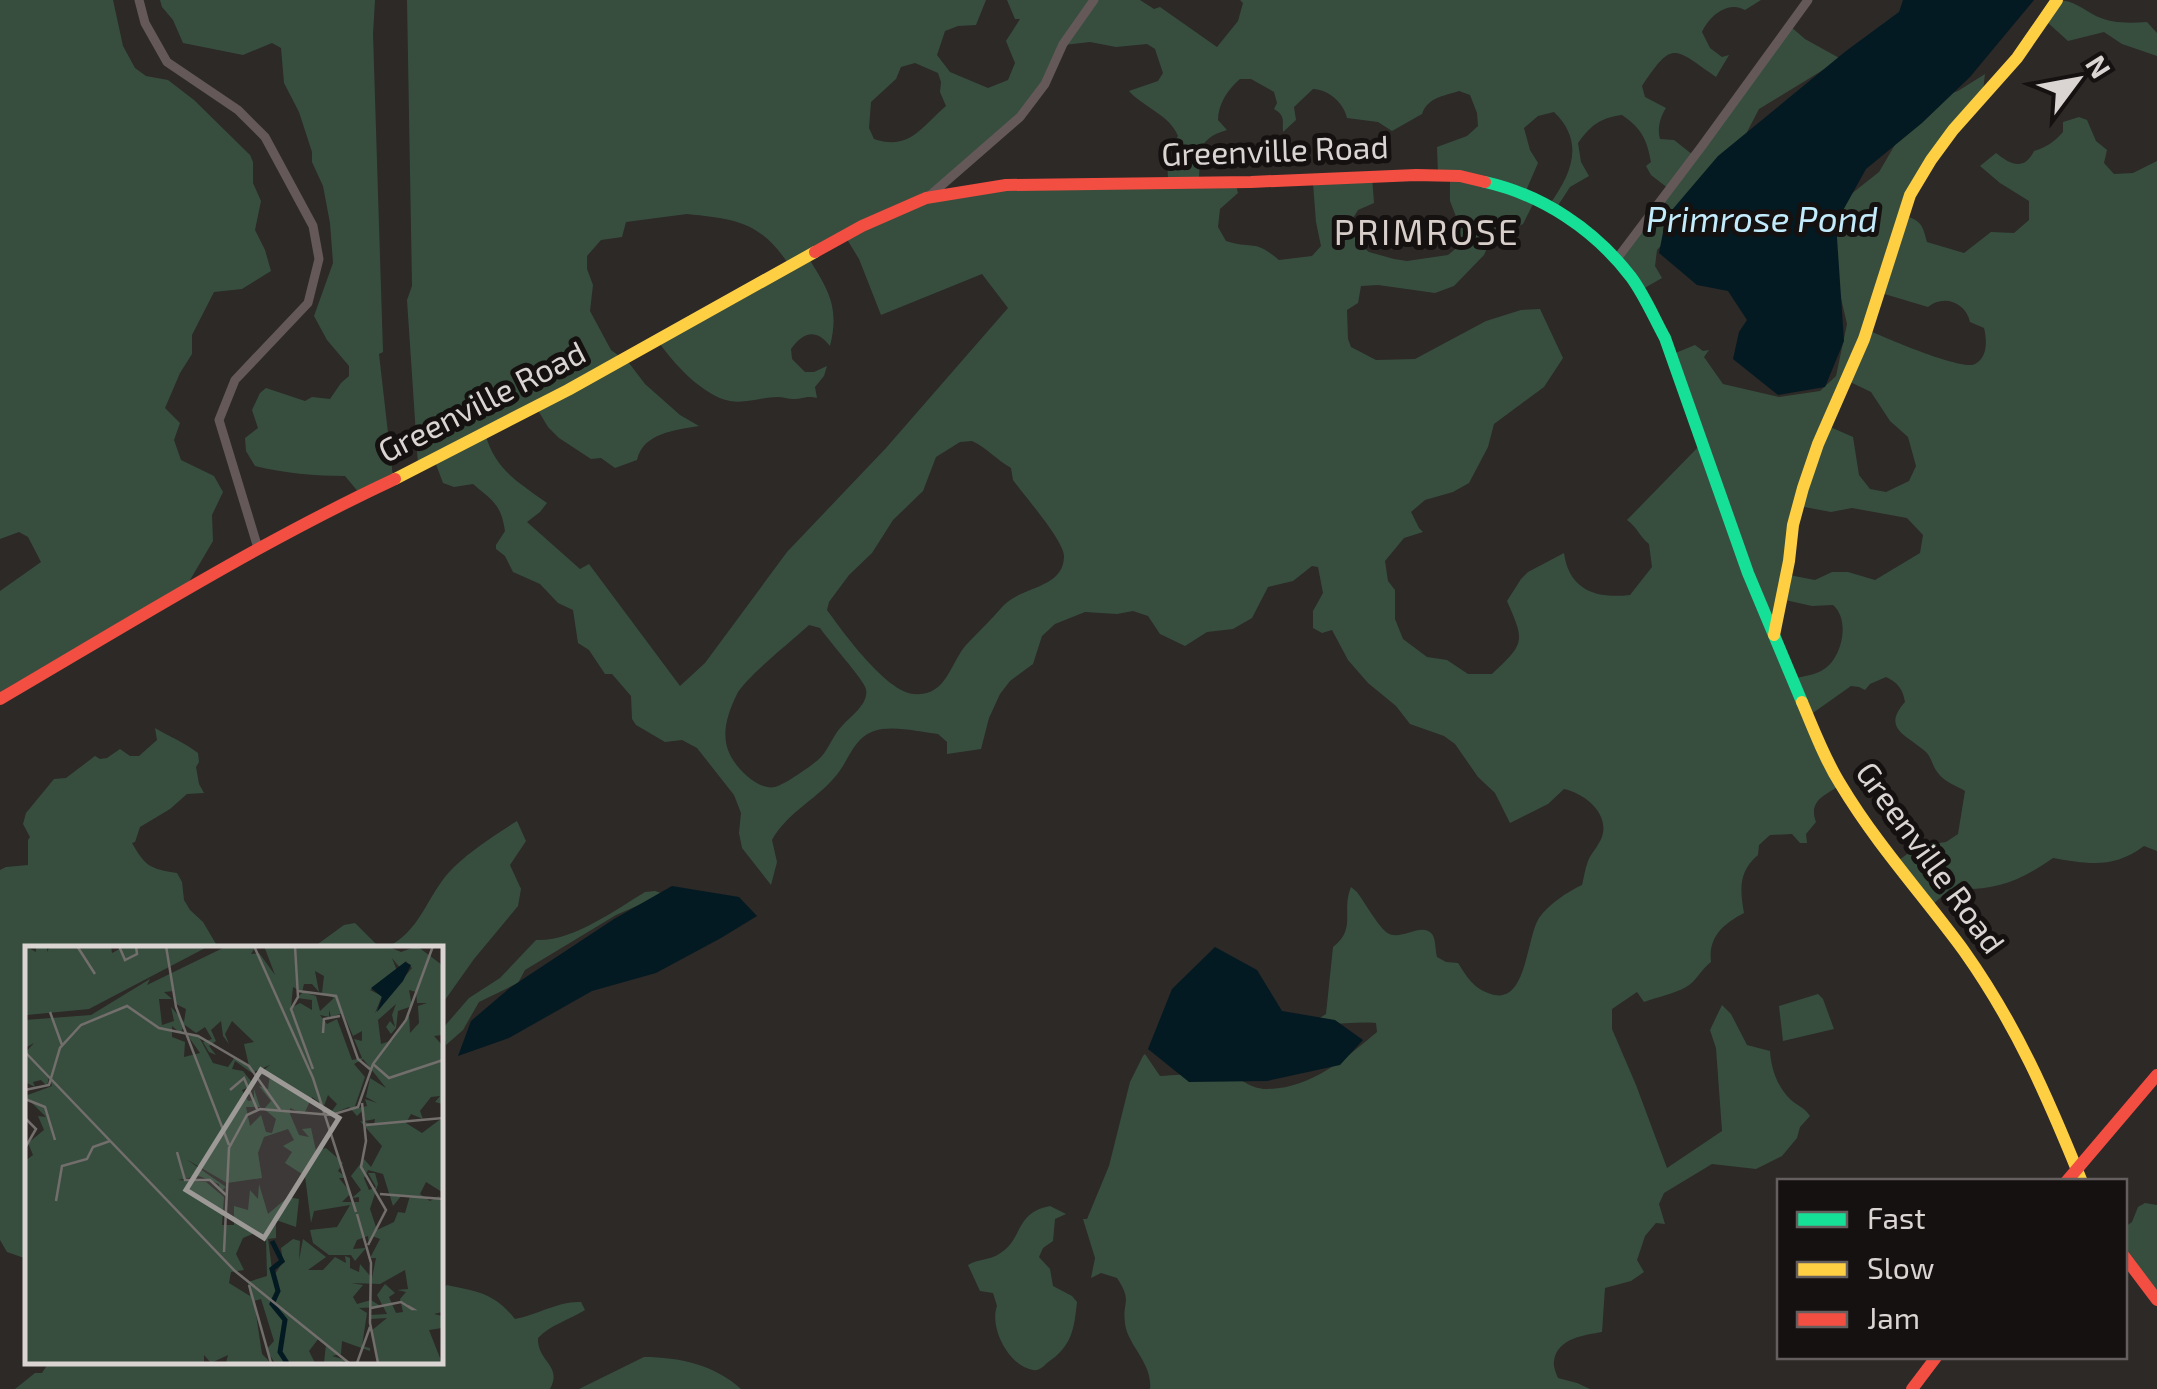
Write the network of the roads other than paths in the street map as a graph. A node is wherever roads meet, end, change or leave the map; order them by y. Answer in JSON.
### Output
{"nodes":[{"id":1,"x":139,"y":0,"type":"edge"},
{"id":2,"x":1094,"y":0,"type":"edge"},
{"id":3,"x":1808,"y":0,"type":"edge"},
{"id":4,"x":2057,"y":0,"type":"edge"},
{"id":5,"x":926,"y":198,"type":"junction"},
{"id":6,"x":1616,"y":260,"type":"junction"},
{"id":7,"x":258,"y":548,"type":"junction"},
{"id":8,"x":1774,"y":638,"type":"junction"},
{"id":9,"x":0,"y":699,"type":"edge"},
{"id":10,"x":2157,"y":1075,"type":"edge"},
{"id":11,"x":2079,"y":1175,"type":"edge"},
{"id":12,"x":2127,"y":1260,"type":"edge"},
{"id":13,"x":2157,"y":1300,"type":"edge"},
{"id":14,"x":1935,"y":1359,"type":"edge"},
{"id":15,"x":1912,"y":1389,"type":"edge"}],
"edges":[{"from":1,"to":7,"type":"street"},
{"from":2,"to":5,"type":"street"},
{"from":3,"to":6,"type":"street"},
{"from":4,"to":8,"type":"main road"},
{"from":5,"to":6,"type":"main road","name":"Greenville Road"},
{"from":5,"to":7,"type":"main road","name":"Greenville Road"},
{"from":6,"to":8,"type":"main road","name":"Greenville Road"},
{"from":7,"to":9,"type":"main road","name":"Greenville Road"},
{"from":8,"to":11,"type":"main road","name":"Greenville Road"},
{"from":10,"to":11,"type":"main road"},
{"from":12,"to":13,"type":"main road"},
{"from":14,"to":15,"type":"main road"}]}
